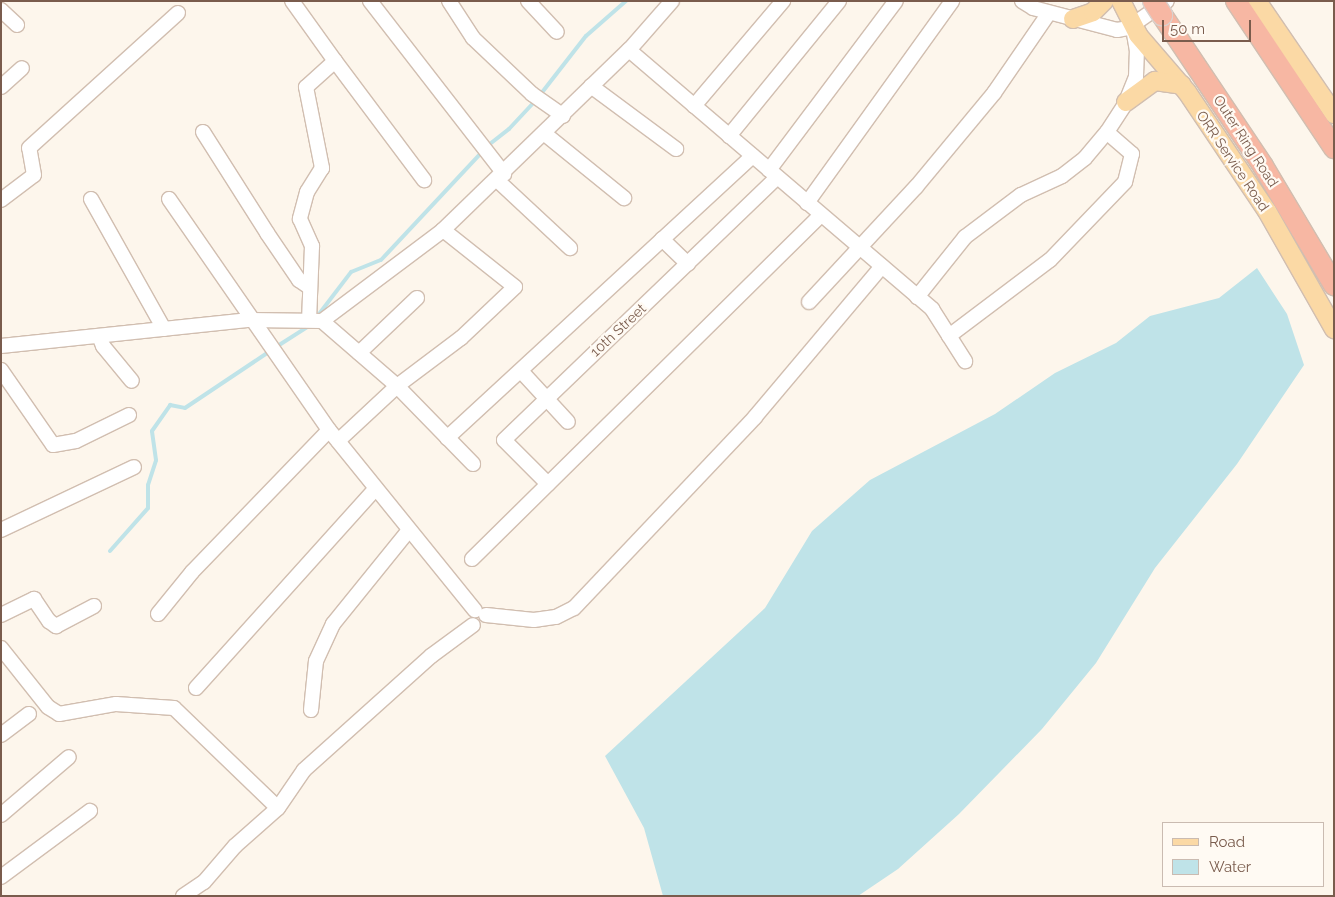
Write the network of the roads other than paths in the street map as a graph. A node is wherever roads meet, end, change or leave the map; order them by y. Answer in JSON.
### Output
{"nodes":[{"id":1,"x":292,"y":1,"type":"edge"},
{"id":2,"x":370,"y":1,"type":"edge"},
{"id":3,"x":449,"y":1,"type":"edge"},
{"id":4,"x":528,"y":1,"type":"edge"},
{"id":5,"x":672,"y":1,"type":"edge"},
{"id":6,"x":783,"y":1,"type":"edge"},
{"id":7,"x":839,"y":1,"type":"edge"},
{"id":8,"x":896,"y":1,"type":"edge"},
{"id":9,"x":952,"y":1,"type":"edge"},
{"id":10,"x":1022,"y":1,"type":"edge"},
{"id":11,"x":1104,"y":1,"type":"edge"},
{"id":12,"x":1120,"y":1,"type":"edge"},
{"id":13,"x":1236,"y":1,"type":"edge"},
{"id":14,"x":1257,"y":1,"type":"edge"},
{"id":15,"x":1161,"y":6,"type":"edge"},
{"id":16,"x":1,"y":10,"type":"edge"},
{"id":17,"x":178,"y":13,"type":"dead end"},
{"id":18,"x":1049,"y":13,"type":"junction"},
{"id":19,"x":1073,"y":19,"type":"junction"},
{"id":20,"x":17,"y":25,"type":"dead end"},
{"id":21,"x":1132,"y":26,"type":"junction"},
{"id":22,"x":557,"y":32,"type":"dead end"},
{"id":23,"x":629,"y":50,"type":"junction"},
{"id":24,"x":335,"y":61,"type":"junction"},
{"id":25,"x":22,"y":68,"type":"dead end"},
{"id":26,"x":1182,"y":85,"type":"junction"},
{"id":27,"x":591,"y":86,"type":"junction"},
{"id":28,"x":1,"y":87,"type":"edge"},
{"id":29,"x":1126,"y":102,"type":"junction"},
{"id":30,"x":694,"y":106,"type":"junction"},
{"id":31,"x":1334,"y":114,"type":"edge"},
{"id":32,"x":563,"y":116,"type":"junction"},
{"id":33,"x":203,"y":132,"type":"dead end"},
{"id":34,"x":1107,"y":132,"type":"junction"},
{"id":35,"x":545,"y":134,"type":"junction"},
{"id":36,"x":729,"y":136,"type":"junction"},
{"id":37,"x":1334,"y":148,"type":"edge"},
{"id":38,"x":676,"y":149,"type":"dead end"},
{"id":39,"x":753,"y":156,"type":"junction"},
{"id":40,"x":773,"y":173,"type":"junction"},
{"id":41,"x":500,"y":177,"type":"junction"},
{"id":42,"x":424,"y":180,"type":"dead end"},
{"id":43,"x":169,"y":198,"type":"dead end"},
{"id":44,"x":624,"y":198,"type":"dead end"},
{"id":45,"x":91,"y":199,"type":"dead end"},
{"id":46,"x":1,"y":200,"type":"edge"},
{"id":47,"x":807,"y":203,"type":"junction"},
{"id":48,"x":821,"y":215,"type":"junction"},
{"id":49,"x":443,"y":230,"type":"junction"},
{"id":50,"x":662,"y":239,"type":"junction"},
{"id":51,"x":570,"y":248,"type":"dead end"},
{"id":52,"x":860,"y":248,"type":"junction"},
{"id":53,"x":688,"y":264,"type":"junction"},
{"id":54,"x":882,"y":266,"type":"junction"},
{"id":55,"x":1334,"y":285,"type":"edge"},
{"id":56,"x":308,"y":287,"type":"junction"},
{"id":57,"x":917,"y":297,"type":"junction"},
{"id":58,"x":418,"y":298,"type":"dead end"},
{"id":59,"x":809,"y":302,"type":"dead end"},
{"id":60,"x":250,"y":320,"type":"junction"},
{"id":61,"x":316,"y":321,"type":"junction"},
{"id":62,"x":164,"y":329,"type":"junction"},
{"id":63,"x":1334,"y":329,"type":"edge"},
{"id":64,"x":99,"y":336,"type":"junction"},
{"id":65,"x":949,"y":336,"type":"junction"},
{"id":66,"x":1,"y":346,"type":"edge"},
{"id":67,"x":359,"y":353,"type":"junction"},
{"id":68,"x":965,"y":361,"type":"dead end"},
{"id":69,"x":1,"y":370,"type":"edge"},
{"id":70,"x":520,"y":371,"type":"junction"},
{"id":71,"x":132,"y":381,"type":"dead end"},
{"id":72,"x":397,"y":386,"type":"junction"},
{"id":73,"x":545,"y":399,"type":"junction"},
{"id":74,"x":129,"y":414,"type":"dead end"},
{"id":75,"x":568,"y":422,"type":"dead end"},
{"id":76,"x":334,"y":435,"type":"junction"},
{"id":77,"x":447,"y":438,"type":"junction"},
{"id":78,"x":472,"y":464,"type":"dead end"},
{"id":79,"x":134,"y":467,"type":"dead end"},
{"id":80,"x":548,"y":484,"type":"junction"},
{"id":81,"x":375,"y":489,"type":"junction"},
{"id":82,"x":1,"y":530,"type":"edge"},
{"id":83,"x":409,"y":530,"type":"junction"},
{"id":84,"x":472,"y":559,"type":"dead end"},
{"id":85,"x":94,"y":606,"type":"dead end"},
{"id":86,"x":481,"y":613,"type":"junction"},
{"id":87,"x":158,"y":614,"type":"dead end"},
{"id":88,"x":1,"y":615,"type":"edge"},
{"id":89,"x":1,"y":648,"type":"edge"},
{"id":90,"x":196,"y":688,"type":"dead end"},
{"id":91,"x":311,"y":710,"type":"dead end"},
{"id":92,"x":29,"y":714,"type":"dead end"},
{"id":93,"x":1,"y":735,"type":"edge"},
{"id":94,"x":69,"y":757,"type":"dead end"},
{"id":95,"x":278,"y":808,"type":"junction"},
{"id":96,"x":90,"y":811,"type":"dead end"},
{"id":97,"x":1,"y":815,"type":"edge"},
{"id":98,"x":1,"y":876,"type":"edge"},
{"id":99,"x":183,"y":896,"type":"edge"}],
"edges":[{"from":1,"to":24,"type":"street"},
{"from":2,"to":41,"type":"street"},
{"from":3,"to":32,"type":"street"},
{"from":4,"to":22,"type":"street"},
{"from":5,"to":23,"type":"street"},
{"from":6,"to":30,"type":"street"},
{"from":7,"to":36,"type":"street"},
{"from":8,"to":40,"type":"street","name":"10th Street"},
{"from":9,"to":47,"type":"street"},
{"from":10,"to":18,"type":"street"},
{"from":11,"to":19,"type":"main road"},
{"from":12,"to":21,"type":"main road","name":"ORR Service Road"},
{"from":13,"to":37,"type":"highway"},
{"from":14,"to":31,"type":"main road"},
{"from":15,"to":21,"type":"street"},
{"from":15,"to":55,"type":"highway","name":"Outer Ring Road"},
{"from":16,"to":20,"type":"street"},
{"from":17,"to":46,"type":"street"},
{"from":18,"to":19,"type":"street"},
{"from":18,"to":52,"type":"street"},
{"from":19,"to":21,"type":"street"},
{"from":21,"to":26,"type":"main road","name":"ORR Service Road"},
{"from":21,"to":29,"type":"street"},
{"from":23,"to":27,"type":"street"},
{"from":23,"to":30,"type":"street"},
{"from":24,"to":42,"type":"street"},
{"from":24,"to":56,"type":"street"},
{"from":25,"to":28,"type":"street"},
{"from":26,"to":29,"type":"main road"},
{"from":26,"to":63,"type":"main road","name":"ORR Service Road"},
{"from":27,"to":32,"type":"street"},
{"from":27,"to":38,"type":"street"},
{"from":29,"to":34,"type":"street"},
{"from":30,"to":36,"type":"street"},
{"from":32,"to":35,"type":"street"},
{"from":33,"to":56,"type":"street"},
{"from":34,"to":57,"type":"street"},
{"from":34,"to":65,"type":"street"},
{"from":35,"to":41,"type":"street"},
{"from":35,"to":44,"type":"street"},
{"from":36,"to":39,"type":"street"},
{"from":39,"to":40,"type":"street"},
{"from":39,"to":50,"type":"street"},
{"from":40,"to":47,"type":"street"},
{"from":40,"to":53,"type":"street","name":"10th Street"},
{"from":41,"to":49,"type":"street"},
{"from":41,"to":51,"type":"street"},
{"from":43,"to":60,"type":"street"},
{"from":45,"to":62,"type":"street"},
{"from":47,"to":48,"type":"street"},
{"from":48,"to":52,"type":"street"},
{"from":48,"to":80,"type":"street"},
{"from":49,"to":61,"type":"street"},
{"from":49,"to":72,"type":"street"},
{"from":50,"to":53,"type":"street"},
{"from":50,"to":70,"type":"street"},
{"from":52,"to":54,"type":"street"},
{"from":52,"to":59,"type":"street"},
{"from":53,"to":73,"type":"street","name":"10th Street"},
{"from":54,"to":57,"type":"street"},
{"from":54,"to":86,"type":"street"},
{"from":56,"to":61,"type":"street"},
{"from":57,"to":65,"type":"street"},
{"from":58,"to":67,"type":"street"},
{"from":60,"to":61,"type":"street"},
{"from":60,"to":62,"type":"street"},
{"from":60,"to":76,"type":"street"},
{"from":61,"to":67,"type":"street"},
{"from":62,"to":64,"type":"street"},
{"from":64,"to":66,"type":"street"},
{"from":64,"to":71,"type":"street"},
{"from":65,"to":68,"type":"street"},
{"from":67,"to":72,"type":"street"},
{"from":69,"to":74,"type":"street"},
{"from":70,"to":73,"type":"street"},
{"from":70,"to":77,"type":"street"},
{"from":72,"to":76,"type":"street"},
{"from":72,"to":77,"type":"street"},
{"from":73,"to":75,"type":"street"},
{"from":73,"to":80,"type":"street","name":"10th Street"},
{"from":76,"to":81,"type":"street"},
{"from":76,"to":87,"type":"street"},
{"from":77,"to":78,"type":"street"},
{"from":79,"to":82,"type":"street"},
{"from":80,"to":84,"type":"street"},
{"from":81,"to":83,"type":"street"},
{"from":81,"to":90,"type":"street"},
{"from":83,"to":86,"type":"street"},
{"from":83,"to":91,"type":"street"},
{"from":85,"to":88,"type":"street"},
{"from":86,"to":95,"type":"street"},
{"from":89,"to":95,"type":"street"},
{"from":92,"to":93,"type":"street"},
{"from":94,"to":97,"type":"street"},
{"from":95,"to":99,"type":"street"},
{"from":96,"to":98,"type":"street"}]}
